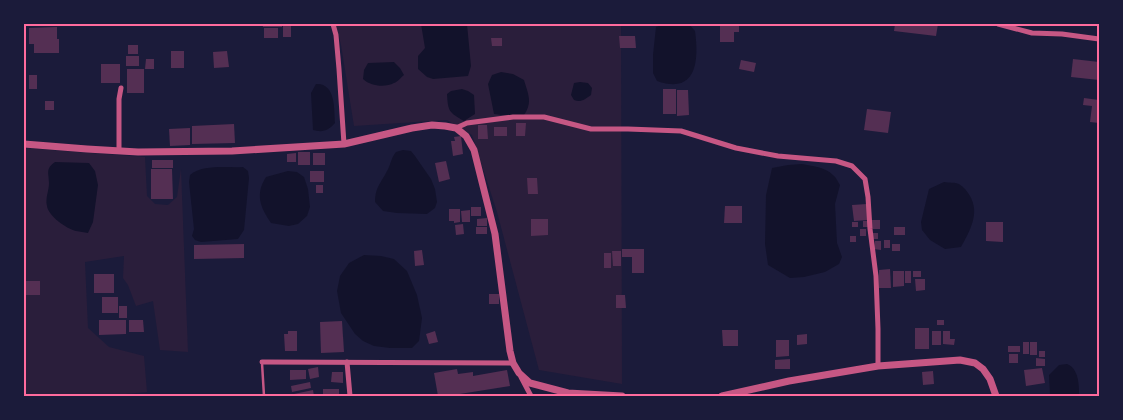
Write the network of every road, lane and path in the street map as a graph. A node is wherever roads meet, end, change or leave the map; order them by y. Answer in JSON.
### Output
{"nodes":[{"id":1,"x":333,"y":24,"type":"edge"},
{"id":2,"x":998,"y":24,"type":"edge"},
{"id":3,"x":1099,"y":39,"type":"edge"},
{"id":4,"x":121,"y":88,"type":"dead end"},
{"id":5,"x":456,"y":128,"type":"junction"},
{"id":6,"x":24,"y":144,"type":"edge"},
{"id":7,"x":344,"y":144,"type":"junction"},
{"id":8,"x":119,"y":151,"type":"junction"},
{"id":9,"x":262,"y":362,"type":"joint"},
{"id":10,"x":347,"y":362,"type":"junction"},
{"id":11,"x":513,"y":363,"type":"junction"},
{"id":12,"x":878,"y":366,"type":"junction"},
{"id":13,"x":519,"y":373,"type":"junction"},
{"id":14,"x":264,"y":396,"type":"edge"},
{"id":15,"x":350,"y":396,"type":"edge"},
{"id":16,"x":531,"y":396,"type":"edge"},
{"id":17,"x":622,"y":396,"type":"edge"},
{"id":18,"x":722,"y":396,"type":"edge"},
{"id":19,"x":996,"y":396,"type":"edge"}],
"edges":[{"from":1,"to":7,"type":"street"},
{"from":2,"to":3,"type":"street"},
{"from":4,"to":8,"type":"street"},
{"from":5,"to":7,"type":"street"},
{"from":5,"to":11,"type":"street"},
{"from":5,"to":12,"type":"street"},
{"from":6,"to":8,"type":"street"},
{"from":7,"to":8,"type":"street"},
{"from":9,"to":10,"type":"street"},
{"from":9,"to":14,"type":"lane"},
{"from":10,"to":11,"type":"street"},
{"from":10,"to":15,"type":"street"},
{"from":11,"to":13,"type":"street"},
{"from":12,"to":18,"type":"street"},
{"from":12,"to":19,"type":"street"},
{"from":13,"to":16,"type":"street"},
{"from":13,"to":17,"type":"street"}]}
